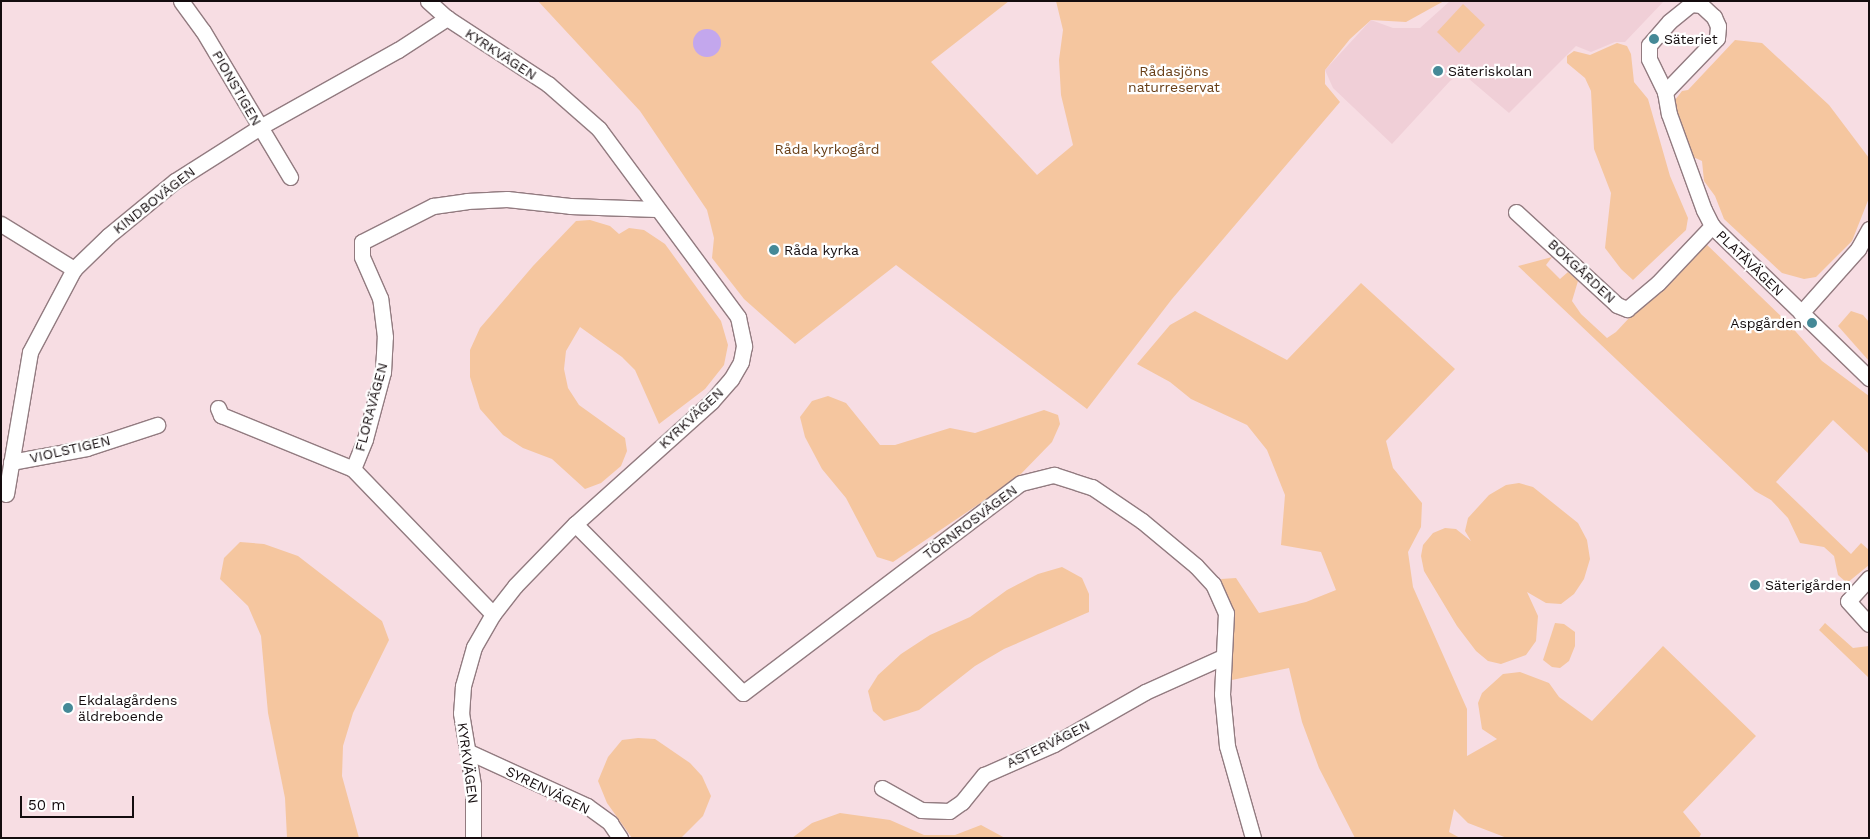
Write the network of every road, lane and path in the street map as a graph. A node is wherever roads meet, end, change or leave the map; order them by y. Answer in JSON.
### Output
{"nodes":[{"id":1,"x":181,"y":1,"type":"edge"},
{"id":2,"x":428,"y":1,"type":"edge"},
{"id":3,"x":446,"y":18,"type":"junction"},
{"id":4,"x":1665,"y":92,"type":"junction"},
{"id":5,"x":260,"y":127,"type":"junction"},
{"id":6,"x":290,"y":177,"type":"dead end"},
{"id":7,"x":656,"y":208,"type":"junction"},
{"id":8,"x":1516,"y":212,"type":"dead end"},
{"id":9,"x":1,"y":224,"type":"edge"},
{"id":10,"x":1712,"y":226,"type":"junction"},
{"id":11,"x":1869,"y":229,"type":"edge"},
{"id":12,"x":74,"y":269,"type":"junction"},
{"id":13,"x":1802,"y":312,"type":"junction"},
{"id":14,"x":1869,"y":378,"type":"edge"},
{"id":15,"x":218,"y":408,"type":"dead end"},
{"id":16,"x":158,"y":425,"type":"dead end"},
{"id":17,"x":10,"y":462,"type":"junction"},
{"id":18,"x":352,"y":469,"type":"junction"},
{"id":19,"x":6,"y":494,"type":"dead end"},
{"id":20,"x":575,"y":524,"type":"junction"},
{"id":21,"x":1869,"y":578,"type":"edge"},
{"id":22,"x":493,"y":614,"type":"junction"},
{"id":23,"x":1869,"y":624,"type":"edge"},
{"id":24,"x":1223,"y":657,"type":"junction"},
{"id":25,"x":469,"y":752,"type":"junction"},
{"id":26,"x":882,"y":788,"type":"dead end"},
{"id":27,"x":474,"y":838,"type":"edge"},
{"id":28,"x":620,"y":838,"type":"edge"},
{"id":29,"x":1253,"y":838,"type":"edge"}],
"edges":[{"from":1,"to":5,"type":"street","name":"PIONSTIGEN"},
{"from":2,"to":3,"type":"street","name":"KYRKVÄGEN"},
{"from":3,"to":5,"type":"street","name":"KINDBOVÄGEN"},
{"from":3,"to":7,"type":"street","name":"KYRKVÄGEN"},
{"from":4,"to":4,"type":"street","name":"PLATÅVÄGEN"},
{"from":4,"to":10,"type":"street","name":"PLATÅVÄGEN"},
{"from":5,"to":6,"type":"street","name":"PIONSTIGEN"},
{"from":5,"to":12,"type":"street","name":"KINDBOVÄGEN"},
{"from":7,"to":18,"type":"street","name":"FLORAVÄGEN"},
{"from":7,"to":20,"type":"street","name":"KYRKVÄGEN"},
{"from":8,"to":10,"type":"street","name":"BOKGÅRDEN"},
{"from":9,"to":12,"type":"street"},
{"from":10,"to":13,"type":"street","name":"PLATÅVÄGEN"},
{"from":11,"to":13,"type":"street"},
{"from":12,"to":17,"type":"street","name":"KINDBOVÄGEN"},
{"from":13,"to":14,"type":"street","name":"PLATÅVÄGEN"},
{"from":15,"to":18,"type":"street"},
{"from":16,"to":17,"type":"street","name":"VIOLSTIGEN"},
{"from":17,"to":19,"type":"street","name":"KINDBOVÄGEN"},
{"from":18,"to":22,"type":"street","name":"FLORAVÄGEN"},
{"from":20,"to":22,"type":"street","name":"KYRKVÄGEN"},
{"from":20,"to":24,"type":"street","name":"TÖRNROSVÄGEN"},
{"from":21,"to":23,"type":"street"},
{"from":22,"to":25,"type":"street","name":"KYRKVÄGEN"},
{"from":24,"to":26,"type":"street","name":"ASTERVÄGEN"},
{"from":24,"to":29,"type":"street","name":"TÖRNROSVÄGEN"},
{"from":25,"to":27,"type":"street","name":"KYRKVÄGEN"},
{"from":25,"to":28,"type":"street","name":"SYRENVÄGEN"}]}
